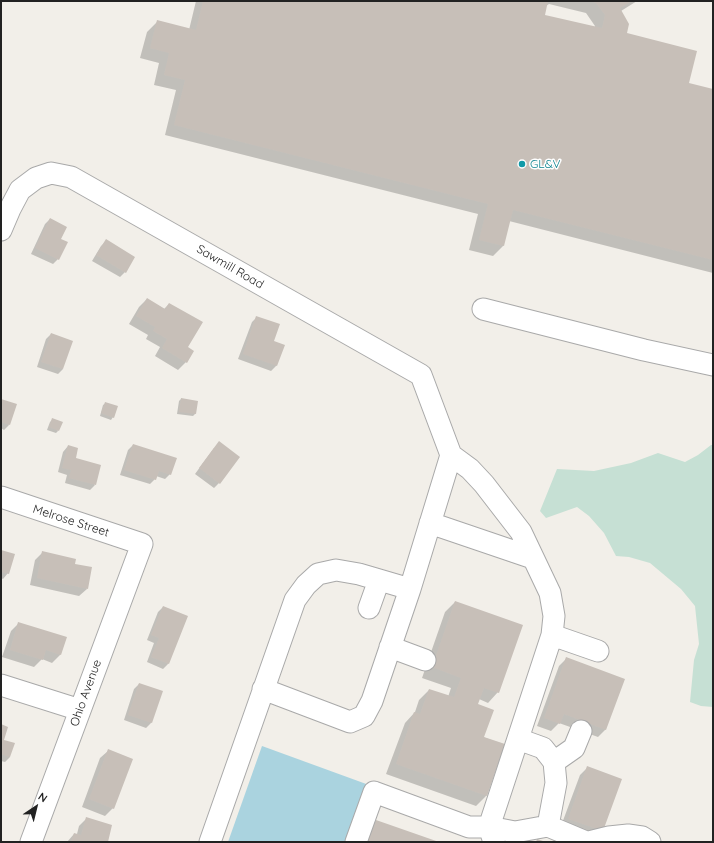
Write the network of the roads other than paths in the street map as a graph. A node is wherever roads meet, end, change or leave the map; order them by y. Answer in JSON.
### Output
{"nodes":[{"id":1,"x":1,"y":230,"type":"edge"},
{"id":2,"x":483,"y":308,"type":"dead end"},
{"id":3,"x":713,"y":365,"type":"edge"},
{"id":4,"x":451,"y":455,"type":"junction"},
{"id":5,"x":1,"y":497,"type":"edge"},
{"id":6,"x":430,"y":523,"type":"junction"},
{"id":7,"x":142,"y":544,"type":"joint"},
{"id":8,"x":533,"y":558,"type":"junction"},
{"id":9,"x":379,"y":580,"type":"junction"},
{"id":10,"x":410,"y":589,"type":"junction"},
{"id":11,"x":369,"y":608,"type":"dead end"},
{"id":12,"x":552,"y":635,"type":"junction"},
{"id":13,"x":390,"y":647,"type":"junction"},
{"id":14,"x":598,"y":651,"type":"dead end"},
{"id":15,"x":425,"y":660,"type":"dead end"},
{"id":16,"x":1,"y":685,"type":"edge"},
{"id":17,"x":263,"y":689,"type":"junction"},
{"id":18,"x":80,"y":710,"type":"junction"},
{"id":19,"x":581,"y":731,"type":"dead end"},
{"id":20,"x":518,"y":739,"type":"junction"},
{"id":21,"x":554,"y":762,"type":"junction"},
{"id":22,"x":548,"y":826,"type":"junction"},
{"id":23,"x":491,"y":835,"type":"edge"},
{"id":24,"x":31,"y":842,"type":"edge"},
{"id":25,"x":210,"y":842,"type":"edge"},
{"id":26,"x":356,"y":842,"type":"edge"},
{"id":27,"x":586,"y":842,"type":"edge"},
{"id":28,"x":589,"y":842,"type":"edge"},
{"id":29,"x":650,"y":842,"type":"edge"}],
"edges":[{"from":1,"to":4,"type":"street","name":"Sawmill Road"},
{"from":2,"to":3,"type":"street"},
{"from":4,"to":6,"type":"street"},
{"from":4,"to":8,"type":"street"},
{"from":5,"to":7,"type":"street","name":"Melrose Street"},
{"from":6,"to":8,"type":"street"},
{"from":6,"to":10,"type":"street"},
{"from":7,"to":18,"type":"street","name":"Ohio Avenue"},
{"from":8,"to":12,"type":"street"},
{"from":9,"to":10,"type":"street"},
{"from":9,"to":11,"type":"street"},
{"from":9,"to":17,"type":"street"},
{"from":10,"to":13,"type":"street"},
{"from":12,"to":14,"type":"street"},
{"from":12,"to":20,"type":"street"},
{"from":13,"to":15,"type":"street"},
{"from":13,"to":17,"type":"street"},
{"from":16,"to":18,"type":"street"},
{"from":17,"to":25,"type":"street"},
{"from":18,"to":24,"type":"street","name":"Ohio Avenue"},
{"from":19,"to":21,"type":"street"},
{"from":20,"to":21,"type":"street"},
{"from":20,"to":23,"type":"street"},
{"from":21,"to":22,"type":"street"},
{"from":22,"to":23,"type":"street"},
{"from":22,"to":27,"type":"street"},
{"from":23,"to":26,"type":"street"},
{"from":28,"to":29,"type":"street"}]}
